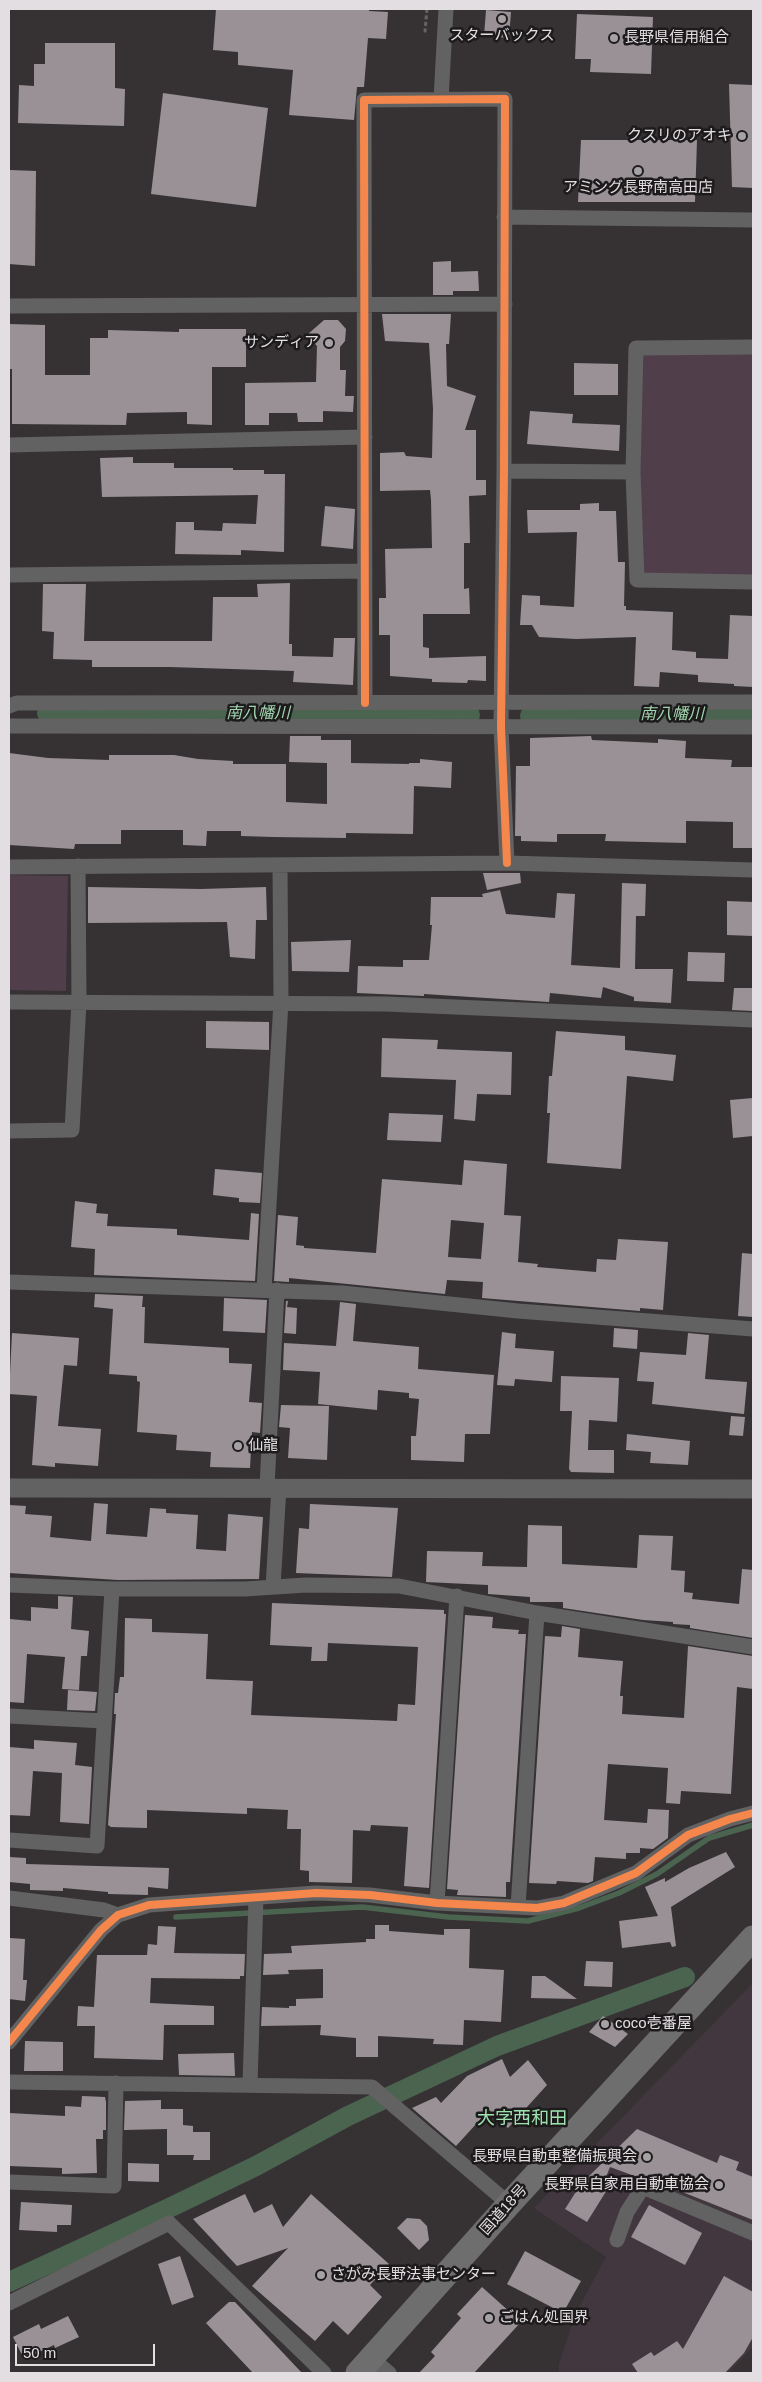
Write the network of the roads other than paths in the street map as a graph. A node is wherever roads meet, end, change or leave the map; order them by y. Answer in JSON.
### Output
{"nodes":[{"id":1,"x":446,"y":9,"type":"edge"},
{"id":2,"x":440,"y":99,"type":"junction"},
{"id":3,"x":504,"y":217,"type":"junction"},
{"id":4,"x":753,"y":220,"type":"edge"},
{"id":5,"x":364,"y":304,"type":"junction"},
{"id":6,"x":505,"y":304,"type":"junction"},
{"id":7,"x":9,"y":306,"type":"edge"},
{"id":8,"x":753,"y":348,"type":"edge"},
{"id":9,"x":364,"y":437,"type":"junction"},
{"id":10,"x":9,"y":445,"type":"edge"},
{"id":11,"x":504,"y":471,"type":"junction"},
{"id":12,"x":633,"y":472,"type":"junction"},
{"id":13,"x":365,"y":570,"type":"junction"},
{"id":14,"x":9,"y":575,"type":"edge"},
{"id":15,"x":753,"y":582,"type":"edge"},
{"id":16,"x":365,"y":702,"type":"junction"},
{"id":17,"x":753,"y":702,"type":"edge"},
{"id":18,"x":501,"y":703,"type":"junction"},
{"id":19,"x":9,"y":706,"type":"edge"},
{"id":20,"x":9,"y":726,"type":"edge"},
{"id":21,"x":501,"y":727,"type":"junction"},
{"id":22,"x":753,"y":727,"type":"edge"},
{"id":23,"x":507,"y":863,"type":"junction"},
{"id":24,"x":280,"y":865,"type":"junction"},
{"id":25,"x":78,"y":866,"type":"junction"},
{"id":26,"x":9,"y":867,"type":"edge"},
{"id":27,"x":753,"y":870,"type":"edge"},
{"id":28,"x":9,"y":1002,"type":"edge"},
{"id":29,"x":78,"y":1002,"type":"junction"},
{"id":30,"x":281,"y":1002,"type":"junction"},
{"id":31,"x":753,"y":1020,"type":"edge"},
{"id":32,"x":9,"y":1130,"type":"edge"},
{"id":33,"x":9,"y":1282,"type":"edge"},
{"id":34,"x":271,"y":1290,"type":"junction"},
{"id":35,"x":753,"y":1329,"type":"edge"},
{"id":36,"x":273,"y":1487,"type":"junction"},
{"id":37,"x":9,"y":1488,"type":"edge"},
{"id":38,"x":753,"y":1489,"type":"edge"},
{"id":39,"x":9,"y":1585,"type":"edge"},
{"id":40,"x":273,"y":1587,"type":"junction"},
{"id":41,"x":112,"y":1589,"type":"junction"},
{"id":42,"x":457,"y":1596,"type":"junction"},
{"id":43,"x":536,"y":1613,"type":"junction"},
{"id":44,"x":753,"y":1647,"type":"edge"},
{"id":45,"x":9,"y":1716,"type":"edge"},
{"id":46,"x":104,"y":1721,"type":"junction"},
{"id":47,"x":753,"y":1813,"type":"edge"},
{"id":48,"x":9,"y":1840,"type":"edge"},
{"id":49,"x":9,"y":1898,"type":"edge"},
{"id":50,"x":437,"y":1903,"type":"junction"},
{"id":51,"x":256,"y":1906,"type":"junction"},
{"id":52,"x":518,"y":1906,"type":"junction"},
{"id":53,"x":118,"y":1915,"type":"junction"},
{"id":54,"x":753,"y":1938,"type":"edge"},
{"id":55,"x":9,"y":2042,"type":"edge"},
{"id":56,"x":9,"y":2082,"type":"edge"},
{"id":57,"x":116,"y":2083,"type":"junction"},
{"id":58,"x":250,"y":2084,"type":"junction"},
{"id":59,"x":9,"y":2182,"type":"edge"},
{"id":60,"x":509,"y":2204,"type":"junction"},
{"id":61,"x":753,"y":2233,"type":"edge"},
{"id":62,"x":617,"y":2240,"type":"dead end"},
{"id":63,"x":9,"y":2303,"type":"edge"},
{"id":64,"x":372,"y":2368,"type":"edge"},
{"id":65,"x":324,"y":2373,"type":"edge"}],
"edges":[{"from":1,"to":2,"type":"street"},
{"from":2,"to":3,"type":"street"},
{"from":2,"to":5,"type":"street"},
{"from":3,"to":4,"type":"street"},
{"from":3,"to":6,"type":"street"},
{"from":5,"to":6,"type":"street"},
{"from":5,"to":7,"type":"street"},
{"from":5,"to":9,"type":"street"},
{"from":6,"to":11,"type":"street"},
{"from":8,"to":12,"type":"street"},
{"from":9,"to":10,"type":"street"},
{"from":9,"to":13,"type":"street"},
{"from":11,"to":12,"type":"street"},
{"from":11,"to":18,"type":"street"},
{"from":12,"to":15,"type":"street"},
{"from":13,"to":14,"type":"street"},
{"from":13,"to":16,"type":"street"},
{"from":16,"to":18,"type":"street"},
{"from":16,"to":19,"type":"street"},
{"from":17,"to":18,"type":"street"},
{"from":18,"to":21,"type":"street"},
{"from":20,"to":21,"type":"street"},
{"from":21,"to":22,"type":"street"},
{"from":21,"to":23,"type":"street"},
{"from":23,"to":24,"type":"street"},
{"from":23,"to":27,"type":"street"},
{"from":24,"to":25,"type":"street"},
{"from":24,"to":30,"type":"street"},
{"from":25,"to":26,"type":"street"},
{"from":25,"to":29,"type":"street"},
{"from":28,"to":29,"type":"street"},
{"from":29,"to":30,"type":"street"},
{"from":29,"to":32,"type":"street"},
{"from":30,"to":31,"type":"street"},
{"from":30,"to":34,"type":"street"},
{"from":33,"to":34,"type":"street"},
{"from":34,"to":35,"type":"street"},
{"from":34,"to":36,"type":"street"},
{"from":36,"to":37,"type":"street"},
{"from":36,"to":38,"type":"street"},
{"from":36,"to":40,"type":"street"},
{"from":39,"to":41,"type":"street"},
{"from":40,"to":41,"type":"street"},
{"from":40,"to":42,"type":"street"},
{"from":41,"to":46,"type":"street"},
{"from":42,"to":43,"type":"street"},
{"from":42,"to":50,"type":"street"},
{"from":43,"to":44,"type":"street"},
{"from":43,"to":52,"type":"street"},
{"from":45,"to":46,"type":"street"},
{"from":46,"to":48,"type":"street"},
{"from":47,"to":52,"type":"street"},
{"from":49,"to":53,"type":"street"},
{"from":50,"to":51,"type":"street"},
{"from":50,"to":52,"type":"street"},
{"from":51,"to":53,"type":"street"},
{"from":51,"to":58,"type":"street"},
{"from":53,"to":55,"type":"street"},
{"from":54,"to":60,"type":"highway","name":"国道18号"},
{"from":56,"to":57,"type":"street"},
{"from":57,"to":58,"type":"street"},
{"from":57,"to":59,"type":"street"},
{"from":58,"to":60,"type":"street"},
{"from":60,"to":64,"type":"highway","name":"国道18号"},
{"from":61,"to":62,"type":"street"},
{"from":63,"to":65,"type":"street"}]}
